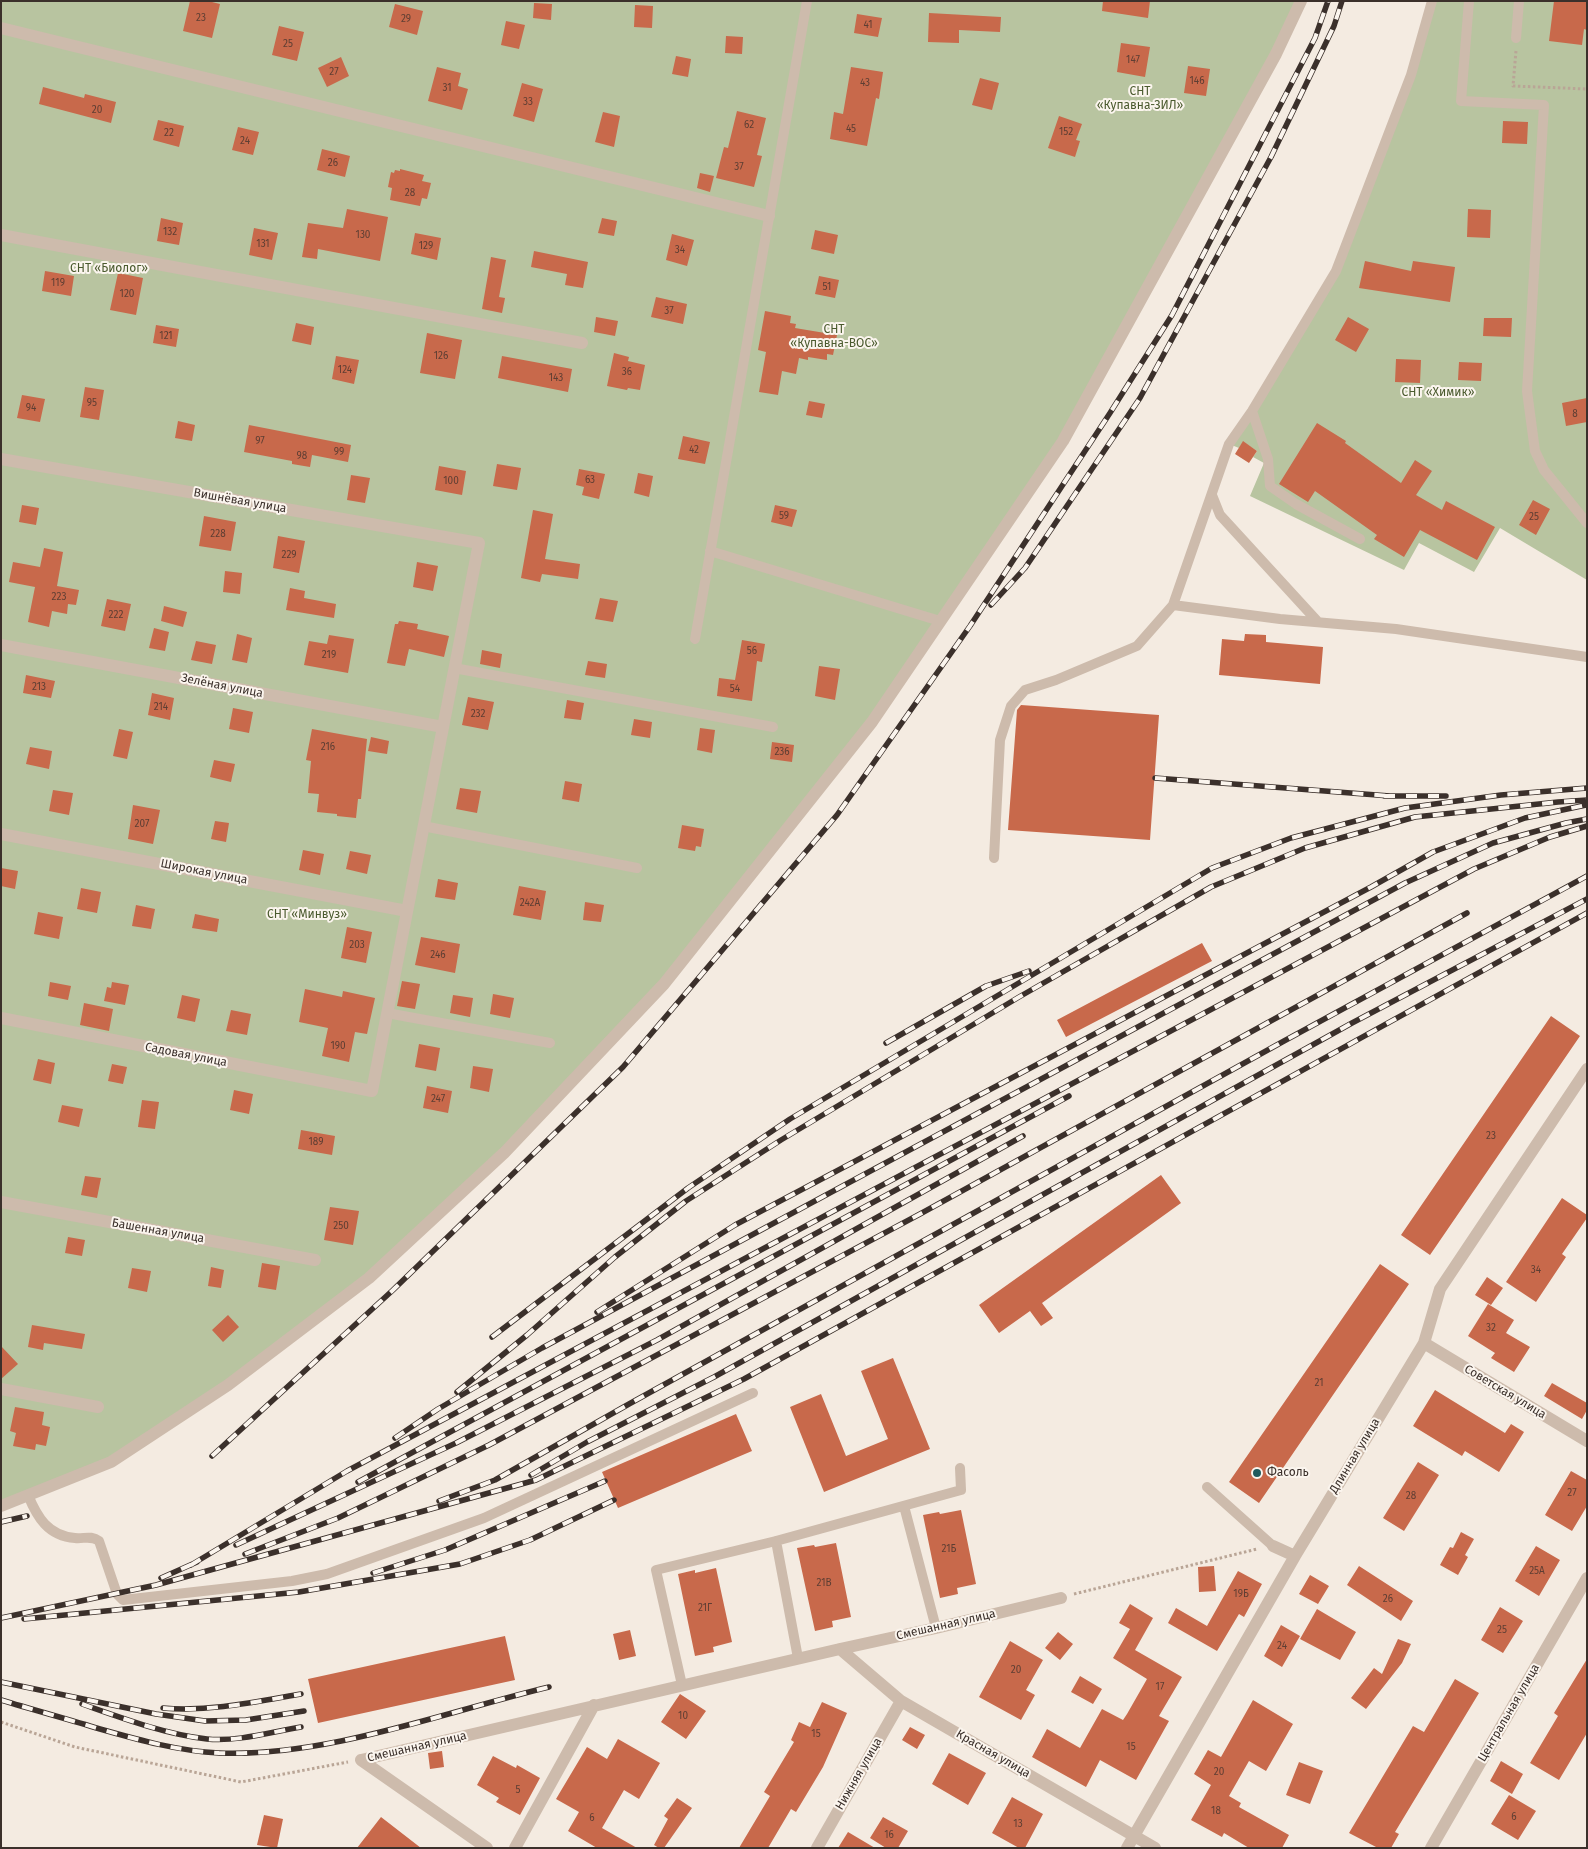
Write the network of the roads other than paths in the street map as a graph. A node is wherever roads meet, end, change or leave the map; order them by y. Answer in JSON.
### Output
{"nodes":[{"id":1,"x":806,"y":1,"type":"edge"},
{"id":2,"x":1301,"y":1,"type":"edge"},
{"id":3,"x":1432,"y":1,"type":"edge"},
{"id":4,"x":1469,"y":1,"type":"edge"},
{"id":5,"x":1519,"y":1,"type":"edge"},
{"id":6,"x":1,"y":28,"type":"edge"},
{"id":7,"x":1516,"y":38,"type":"road end"},
{"id":8,"x":769,"y":216,"type":"junction"},
{"id":9,"x":1,"y":235,"type":"edge"},
{"id":10,"x":582,"y":343,"type":"dead end"},
{"id":11,"x":1252,"y":411,"type":"junction"},
{"id":12,"x":1,"y":459,"type":"edge"},
{"id":13,"x":1212,"y":495,"type":"junction"},
{"id":14,"x":1587,"y":523,"type":"edge"},
{"id":15,"x":1360,"y":539,"type":"dead end"},
{"id":16,"x":710,"y":551,"type":"junction"},
{"id":17,"x":1173,"y":606,"type":"junction"},
{"id":18,"x":940,"y":622,"type":"junction"},
{"id":19,"x":1318,"y":622,"type":"junction"},
{"id":20,"x":694,"y":639,"type":"dead end"},
{"id":21,"x":1,"y":645,"type":"edge"},
{"id":22,"x":1587,"y":657,"type":"edge"},
{"id":23,"x":454,"y":668,"type":"junction"},
{"id":24,"x":443,"y":727,"type":"junction"},
{"id":25,"x":773,"y":727,"type":"dead end"},
{"id":26,"x":423,"y":826,"type":"junction"},
{"id":27,"x":1,"y":834,"type":"edge"},
{"id":28,"x":994,"y":858,"type":"dead end"},
{"id":29,"x":636,"y":868,"type":"dead end"},
{"id":30,"x":407,"y":911,"type":"junction"},
{"id":31,"x":387,"y":1013,"type":"junction"},
{"id":32,"x":1,"y":1018,"type":"edge"},
{"id":33,"x":550,"y":1043,"type":"dead end"},
{"id":34,"x":1587,"y":1069,"type":"edge"},
{"id":35,"x":1,"y":1202,"type":"edge"},
{"id":36,"x":315,"y":1260,"type":"dead end"},
{"id":37,"x":1424,"y":1343,"type":"junction"},
{"id":38,"x":1,"y":1389,"type":"edge"},
{"id":39,"x":753,"y":1393,"type":"dead end"},
{"id":40,"x":98,"y":1407,"type":"dead end"},
{"id":41,"x":1587,"y":1441,"type":"edge"},
{"id":42,"x":960,"y":1468,"type":"dead end"},
{"id":43,"x":1207,"y":1488,"type":"dead end"},
{"id":44,"x":28,"y":1495,"type":"junction"},
{"id":45,"x":1,"y":1506,"type":"edge"},
{"id":46,"x":904,"y":1506,"type":"junction"},
{"id":47,"x":776,"y":1541,"type":"junction"},
{"id":48,"x":1272,"y":1546,"type":"joint"},
{"id":49,"x":1295,"y":1556,"type":"junction"},
{"id":50,"x":1587,"y":1578,"type":"edge"},
{"id":51,"x":1061,"y":1598,"type":"road end"},
{"id":52,"x":936,"y":1628,"type":"junction"},
{"id":53,"x":840,"y":1649,"type":"junction"},
{"id":54,"x":798,"y":1658,"type":"junction"},
{"id":55,"x":682,"y":1685,"type":"junction"},
{"id":56,"x":902,"y":1701,"type":"junction"},
{"id":57,"x":594,"y":1706,"type":"junction"},
{"id":58,"x":1134,"y":1836,"type":"junction"},
{"id":59,"x":487,"y":1848,"type":"edge"},
{"id":60,"x":515,"y":1848,"type":"edge"},
{"id":61,"x":817,"y":1848,"type":"edge"},
{"id":62,"x":1127,"y":1848,"type":"edge"},
{"id":63,"x":1155,"y":1848,"type":"edge"},
{"id":64,"x":1431,"y":1848,"type":"edge"}],
"edges":[{"from":1,"to":8,"type":"lane"},
{"from":2,"to":18,"type":"street"},
{"from":3,"to":11,"type":"lane"},
{"from":4,"to":14,"type":"lane"},
{"from":5,"to":7,"type":"lane"},
{"from":6,"to":8,"type":"street"},
{"from":8,"to":16,"type":"lane"},
{"from":9,"to":10,"type":"street"},
{"from":11,"to":13,"type":"lane"},
{"from":11,"to":15,"type":"lane"},
{"from":12,"to":23,"type":"street","name":"Вишнёвая улица"},
{"from":13,"to":17,"type":"lane"},
{"from":13,"to":19,"type":"lane"},
{"from":16,"to":18,"type":"lane"},
{"from":16,"to":20,"type":"lane"},
{"from":17,"to":19,"type":"lane"},
{"from":17,"to":28,"type":"lane"},
{"from":18,"to":44,"type":"street"},
{"from":19,"to":22,"type":"lane"},
{"from":21,"to":24,"type":"street","name":"Зелёная улица"},
{"from":23,"to":24,"type":"street"},
{"from":23,"to":25,"type":"lane"},
{"from":24,"to":26,"type":"street"},
{"from":26,"to":29,"type":"lane"},
{"from":26,"to":30,"type":"street"},
{"from":27,"to":30,"type":"street","name":"Широкая улица"},
{"from":30,"to":31,"type":"street"},
{"from":31,"to":32,"type":"street","name":"Садовая улица"},
{"from":31,"to":33,"type":"lane"},
{"from":34,"to":37,"type":"street","name":"Длинная улица"},
{"from":35,"to":36,"type":"street","name":"Башенная улица"},
{"from":37,"to":41,"type":"street","name":"Советская улица"},
{"from":37,"to":49,"type":"street","name":"Длинная улица"},
{"from":38,"to":40,"type":"street"},
{"from":39,"to":44,"type":"lane"},
{"from":42,"to":46,"type":"lane"},
{"from":43,"to":48,"type":"lane"},
{"from":44,"to":45,"type":"street"},
{"from":46,"to":47,"type":"lane"},
{"from":46,"to":52,"type":"lane"},
{"from":47,"to":54,"type":"lane"},
{"from":47,"to":55,"type":"lane"},
{"from":48,"to":49,"type":"street"},
{"from":49,"to":58,"type":"street","name":"Длинная улица"},
{"from":50,"to":64,"type":"street","name":"Центральная улица"},
{"from":51,"to":52,"type":"street","name":"Смешанная улица"},
{"from":52,"to":53,"type":"street","name":"Смешанная улица"},
{"from":53,"to":54,"type":"street","name":"Смешанная улица"},
{"from":53,"to":56,"type":"street","name":"Красная улица"},
{"from":54,"to":55,"type":"street","name":"Смешанная улица"},
{"from":55,"to":57,"type":"street","name":"Смешанная улица"},
{"from":56,"to":58,"type":"street","name":"Красная улица"},
{"from":56,"to":61,"type":"street","name":"Нижняя улица"},
{"from":57,"to":59,"type":"street","name":"Смешанная улица"},
{"from":57,"to":60,"type":"street"},
{"from":58,"to":62,"type":"street","name":"Длинная улица"},
{"from":58,"to":63,"type":"street","name":"Красная улица"}]}
